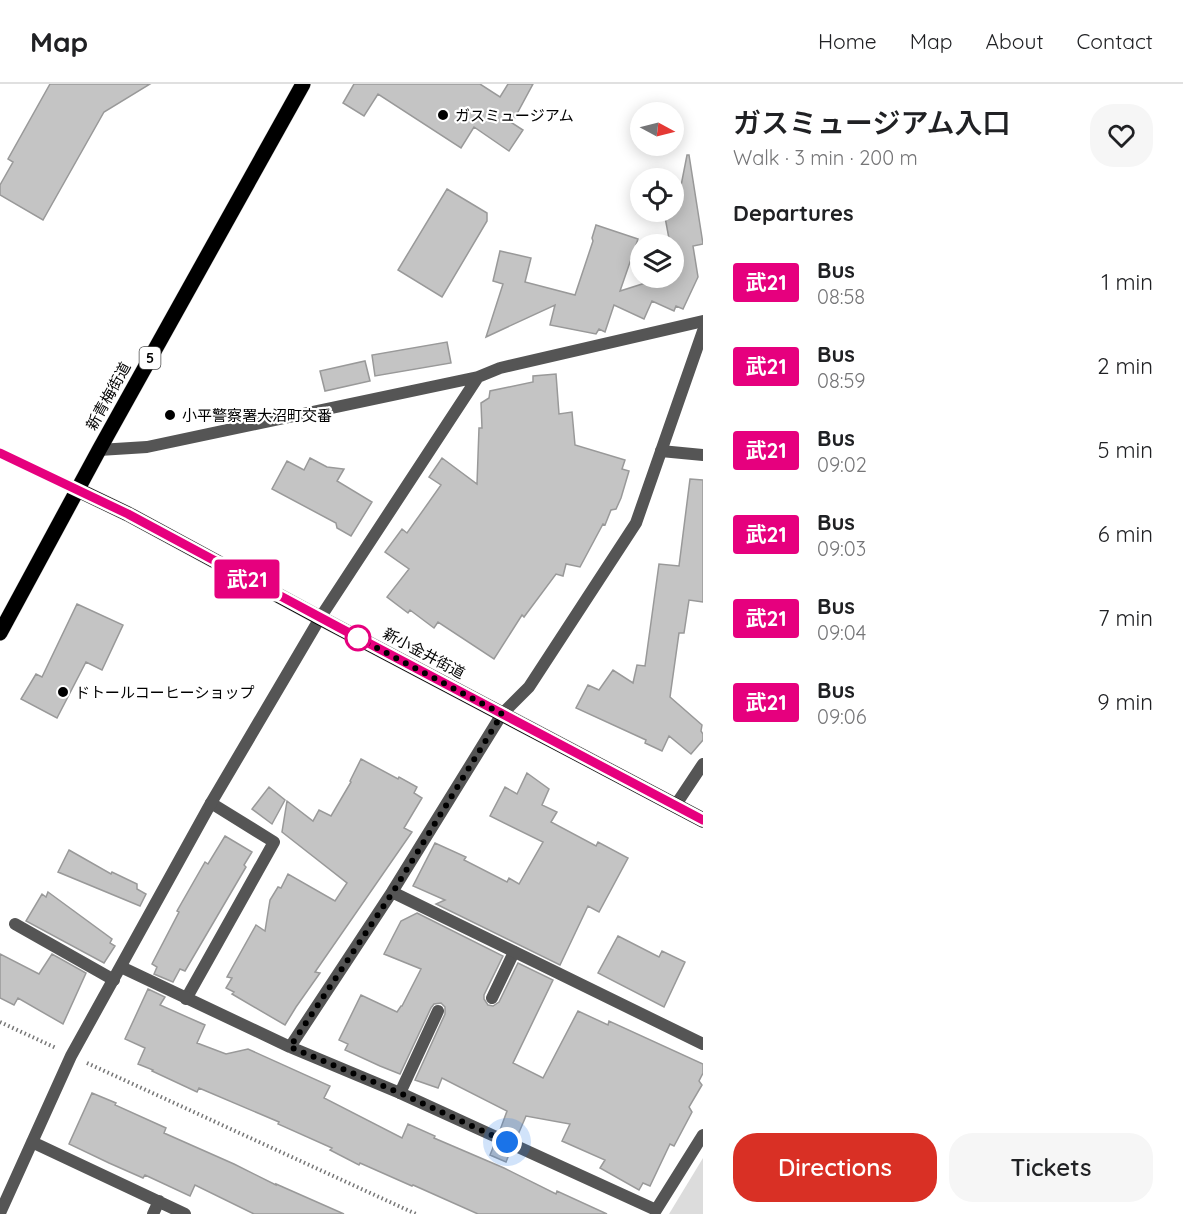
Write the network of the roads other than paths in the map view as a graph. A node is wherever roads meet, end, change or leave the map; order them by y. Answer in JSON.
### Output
{"nodes":[{"id":1,"x":303,"y":84,"type":"edge"},
{"id":2,"x":703,"y":321,"type":"edge"},
{"id":3,"x":703,"y":331,"type":"edge"},
{"id":4,"x":701,"y":345,"type":"edge"},
{"id":5,"x":478,"y":377,"type":"junction"},
{"id":6,"x":99,"y":450,"type":"junction"},
{"id":7,"x":661,"y":451,"type":"junction"},
{"id":8,"x":0,"y":453,"type":"edge"},
{"id":9,"x":703,"y":455,"type":"edge"},
{"id":10,"x":78,"y":490,"type":"junction"},
{"id":11,"x":320,"y":618,"type":"junction"},
{"id":12,"x":2,"y":626,"type":"edge"},
{"id":13,"x":502,"y":714,"type":"junction"},
{"id":14,"x":703,"y":764,"type":"edge"},
{"id":15,"x":211,"y":803,"type":"junction"},
{"id":16,"x":675,"y":806,"type":"junction"},
{"id":17,"x":703,"y":820,"type":"edge"},
{"id":18,"x":393,"y":892,"type":"junction"},
{"id":19,"x":15,"y":924,"type":"dead end"},
{"id":20,"x":514,"y":952,"type":"junction"},
{"id":21,"x":121,"y":967,"type":"junction"},
{"id":22,"x":114,"y":980,"type":"junction"},
{"id":23,"x":492,"y":998,"type":"dead end"},
{"id":24,"x":186,"y":999,"type":"junction"},
{"id":25,"x":438,"y":1011,"type":"dead end"},
{"id":26,"x":703,"y":1044,"type":"edge"},
{"id":27,"x":290,"y":1047,"type":"junction"},
{"id":28,"x":400,"y":1093,"type":"junction"},
{"id":29,"x":703,"y":1135,"type":"edge"},
{"id":30,"x":32,"y":1142,"type":"junction"},
{"id":31,"x":159,"y":1201,"type":"junction"},
{"id":32,"x":0,"y":1213,"type":"edge"},
{"id":33,"x":153,"y":1214,"type":"edge"},
{"id":34,"x":185,"y":1214,"type":"edge"}],
"edges":[{"from":1,"to":6,"type":"main road","name":"新青梅街道","number":"5"},
{"from":2,"to":5,"type":"street"},
{"from":3,"to":4,"type":"street"},
{"from":4,"to":7,"type":"street"},
{"from":5,"to":6,"type":"street"},
{"from":5,"to":11,"type":"street"},
{"from":6,"to":10,"type":"main road","name":"新青梅街道","number":"5"},
{"from":7,"to":9,"type":"street"},
{"from":7,"to":13,"type":"street"},
{"from":8,"to":10,"type":"main road","name":"新小金井街道"},
{"from":10,"to":11,"type":"main road","name":"新小金井街道"},
{"from":10,"to":12,"type":"main road","name":"新青梅街道","number":"5"},
{"from":11,"to":13,"type":"main road","name":"新小金井街道"},
{"from":11,"to":15,"type":"street"},
{"from":13,"to":16,"type":"main road","name":"新小金井街道"},
{"from":13,"to":18,"type":"street"},
{"from":14,"to":16,"type":"street"},
{"from":15,"to":21,"type":"street"},
{"from":15,"to":24,"type":"street"},
{"from":16,"to":17,"type":"main road","name":"新小金井街道"},
{"from":18,"to":20,"type":"street"},
{"from":18,"to":27,"type":"street"},
{"from":19,"to":22,"type":"street"},
{"from":20,"to":23,"type":"street"},
{"from":20,"to":26,"type":"street"},
{"from":21,"to":22,"type":"street"},
{"from":21,"to":24,"type":"street"},
{"from":22,"to":30,"type":"street"},
{"from":24,"to":27,"type":"street"},
{"from":25,"to":28,"type":"street"},
{"from":27,"to":28,"type":"street"},
{"from":28,"to":29,"type":"street"},
{"from":30,"to":31,"type":"street"},
{"from":30,"to":32,"type":"street"},
{"from":31,"to":33,"type":"street"},
{"from":31,"to":34,"type":"street"}]}
